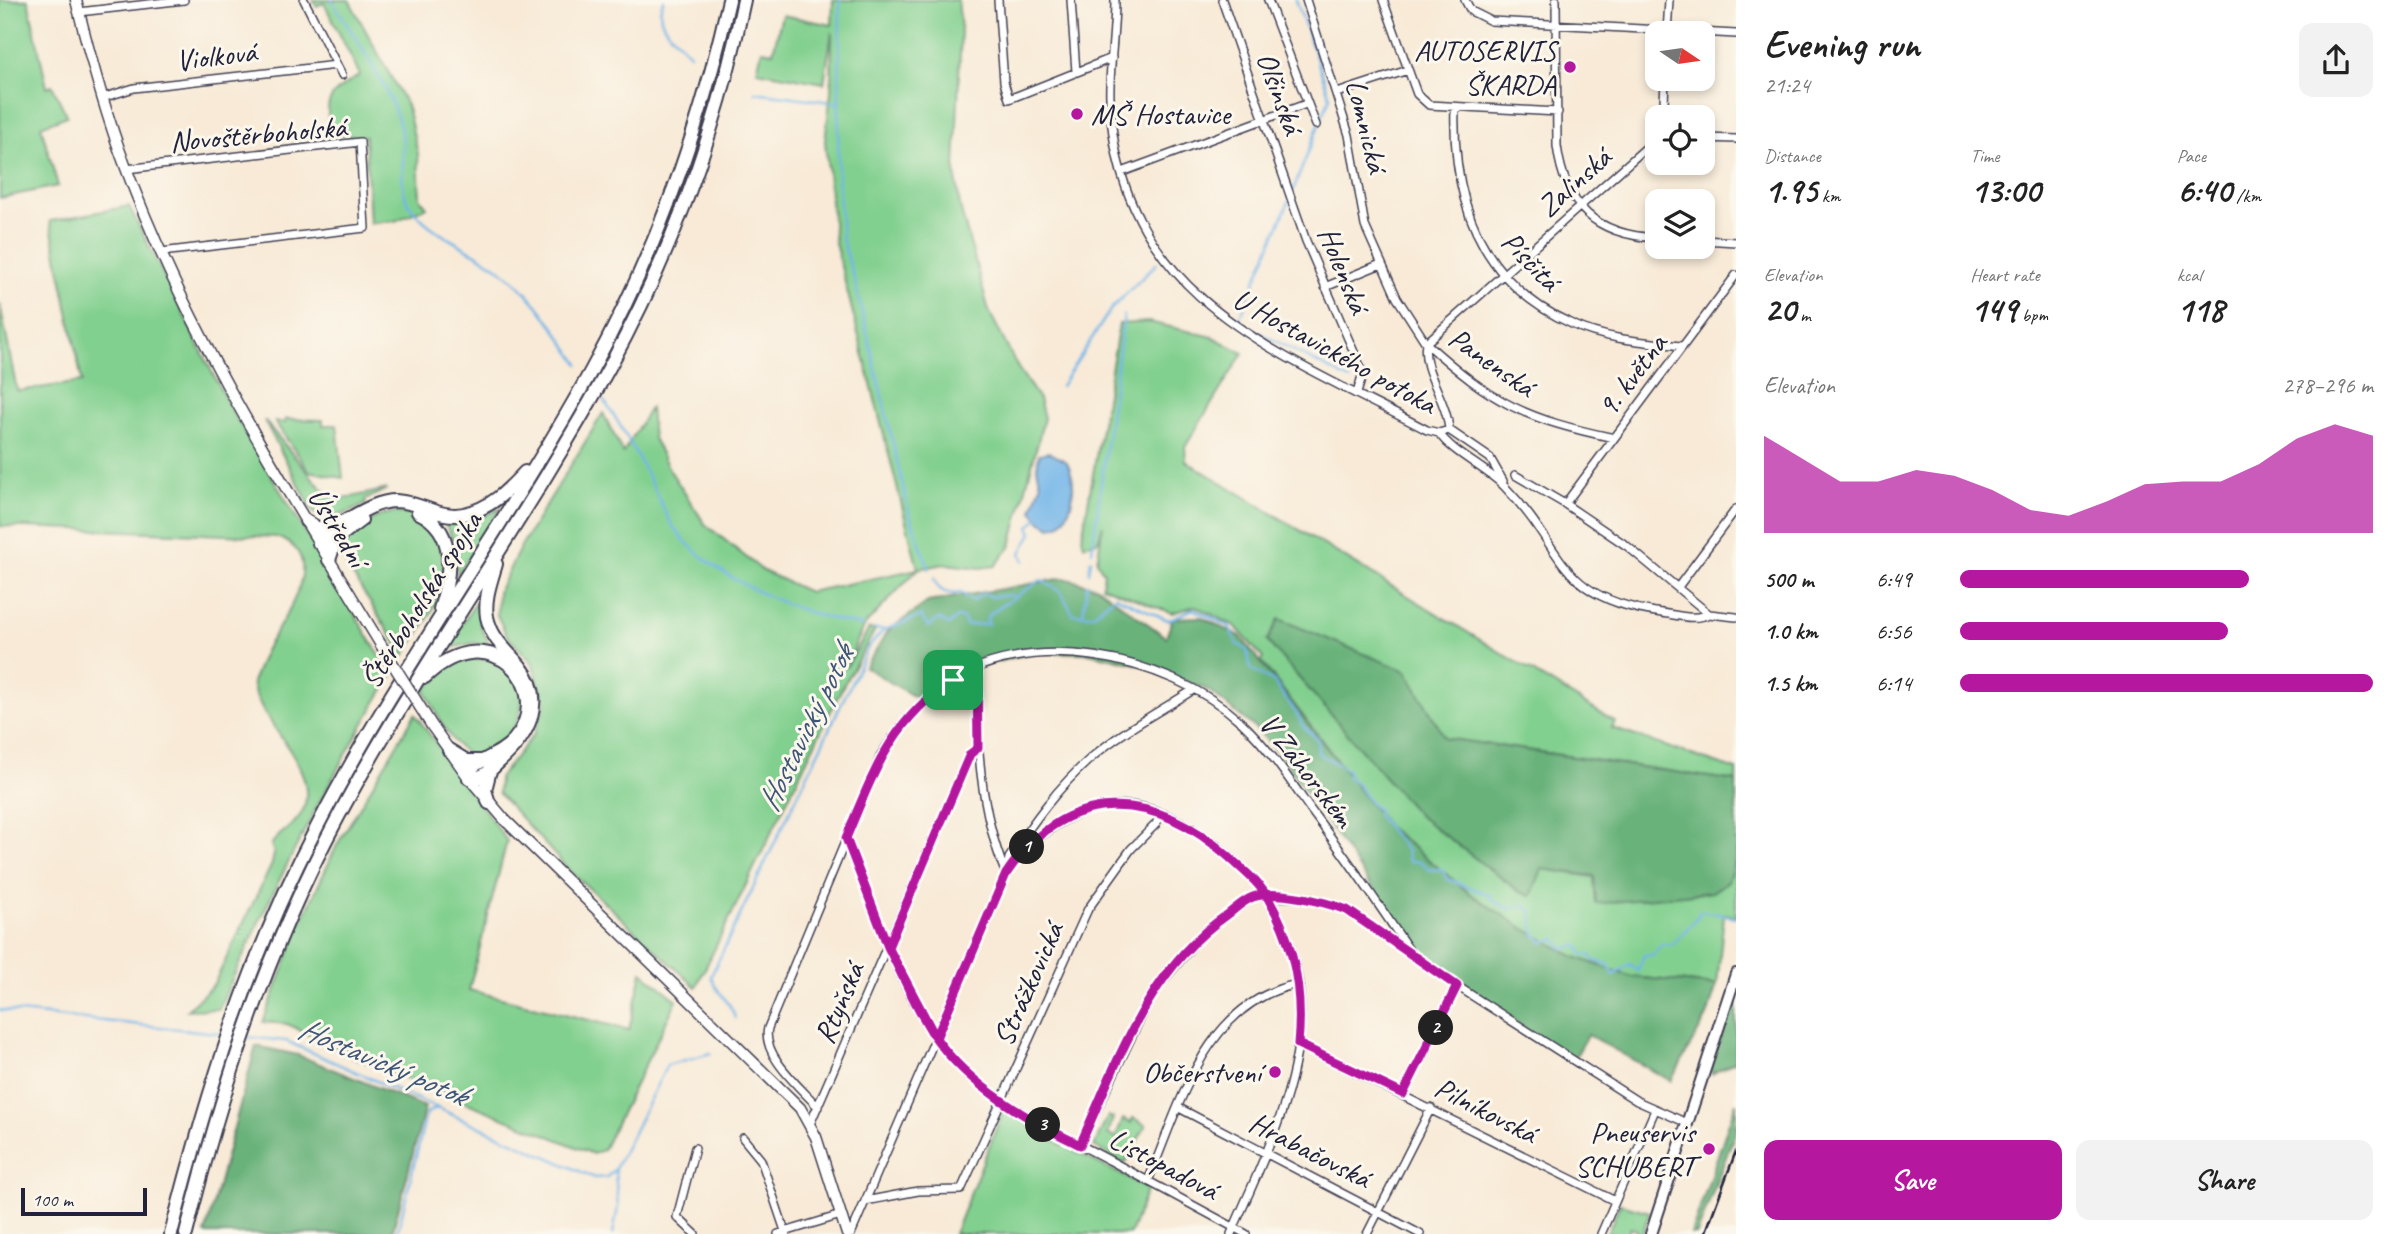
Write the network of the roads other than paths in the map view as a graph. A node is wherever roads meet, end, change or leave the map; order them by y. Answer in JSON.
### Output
{"nodes":[{"id":1,"x":76,"y":0,"type":"edge"},
{"id":2,"x":184,"y":0,"type":"edge"},
{"id":3,"x":303,"y":0,"type":"edge"},
{"id":4,"x":729,"y":0,"type":"edge"},
{"id":5,"x":744,"y":0,"type":"edge"},
{"id":6,"x":999,"y":0,"type":"edge"},
{"id":7,"x":1071,"y":0,"type":"edge"},
{"id":8,"x":1115,"y":0,"type":"edge"},
{"id":9,"x":1222,"y":0,"type":"edge"},
{"id":10,"x":1268,"y":0,"type":"edge"},
{"id":11,"x":1306,"y":0,"type":"edge"},
{"id":12,"x":1383,"y":0,"type":"edge"},
{"id":13,"x":1465,"y":0,"type":"edge"},
{"id":14,"x":1556,"y":0,"type":"edge"},
{"id":15,"x":1669,"y":0,"type":"edge"},
{"id":16,"x":79,"y":12,"type":"junction"},
{"id":17,"x":1668,"y":21,"type":"edge"},
{"id":18,"x":1558,"y":25,"type":"junction"},
{"id":19,"x":1645,"y":31,"type":"edge"},
{"id":20,"x":1715,"y":33,"type":"edge"},
{"id":21,"x":1736,"y":34,"type":"edge"},
{"id":22,"x":1112,"y":58,"type":"junction"},
{"id":23,"x":337,"y":65,"type":"junction"},
{"id":24,"x":1408,"y":70,"type":"junction"},
{"id":25,"x":1076,"y":72,"type":"junction"},
{"id":26,"x":342,"y":75,"type":"dead end"},
{"id":27,"x":1337,"y":93,"type":"junction"},
{"id":28,"x":102,"y":98,"type":"junction"},
{"id":29,"x":1306,"y":104,"type":"junction"},
{"id":30,"x":1455,"y":107,"type":"junction"},
{"id":31,"x":1558,"y":111,"type":"junction"},
{"id":32,"x":1265,"y":120,"type":"junction"},
{"id":33,"x":1316,"y":125,"type":"dead end"},
{"id":34,"x":1715,"y":138,"type":"edge"},
{"id":35,"x":1736,"y":139,"type":"edge"},
{"id":36,"x":1645,"y":149,"type":"edge"},
{"id":37,"x":126,"y":169,"type":"junction"},
{"id":38,"x":1122,"y":172,"type":"junction"},
{"id":39,"x":1295,"y":202,"type":"joint"},
{"id":40,"x":1579,"y":207,"type":"junction"},
{"id":41,"x":1645,"y":236,"type":"edge"},
{"id":42,"x":1715,"y":241,"type":"edge"},
{"id":43,"x":1736,"y":242,"type":"edge"},
{"id":44,"x":161,"y":252,"type":"junction"},
{"id":45,"x":1381,"y":264,"type":"junction"},
{"id":46,"x":1505,"y":274,"type":"junction"},
{"id":47,"x":1736,"y":275,"type":"edge"},
{"id":48,"x":1325,"y":287,"type":"junction"},
{"id":49,"x":1426,"y":343,"type":"junction"},
{"id":50,"x":1682,"y":346,"type":"junction"},
{"id":51,"x":1357,"y":393,"type":"junction"},
{"id":52,"x":1449,"y":430,"type":"junction"},
{"id":53,"x":1439,"y":433,"type":"junction"},
{"id":54,"x":1614,"y":438,"type":"junction"},
{"id":55,"x":544,"y":452,"type":"junction"},
{"id":56,"x":1515,"y":475,"type":"dead end"},
{"id":57,"x":1507,"y":489,"type":"junction"},
{"id":58,"x":1565,"y":504,"type":"junction"},
{"id":59,"x":1736,"y":509,"type":"edge"},
{"id":60,"x":306,"y":521,"type":"junction"},
{"id":61,"x":333,"y":533,"type":"junction"},
{"id":62,"x":509,"y":535,"type":"junction"},
{"id":63,"x":319,"y":543,"type":"junction"},
{"id":64,"x":329,"y":560,"type":"junction"},
{"id":65,"x":1678,"y":587,"type":"junction"},
{"id":66,"x":1709,"y":614,"type":"junction"},
{"id":67,"x":1736,"y":617,"type":"edge"},
{"id":68,"x":429,"y":636,"type":"junction"},
{"id":69,"x":977,"y":670,"type":"junction"},
{"id":70,"x":1193,"y":690,"type":"junction"},
{"id":71,"x":403,"y":704,"type":"junction"},
{"id":72,"x":978,"y":748,"type":"junction"},
{"id":73,"x":449,"y":750,"type":"junction"},
{"id":74,"x":486,"y":766,"type":"junction"},
{"id":75,"x":470,"y":778,"type":"junction"},
{"id":76,"x":489,"y":803,"type":"junction"},
{"id":77,"x":1161,"y":813,"type":"junction"},
{"id":78,"x":846,"y":838,"type":"junction"},
{"id":79,"x":1006,"y":874,"type":"junction"},
{"id":80,"x":1267,"y":897,"type":"junction"},
{"id":81,"x":888,"y":947,"type":"junction"},
{"id":82,"x":1413,"y":956,"type":"junction"},
{"id":83,"x":1736,"y":974,"type":"edge"},
{"id":84,"x":1298,"y":984,"type":"junction"},
{"id":85,"x":1457,"y":986,"type":"junction"},
{"id":86,"x":936,"y":1038,"type":"junction"},
{"id":87,"x":1298,"y":1044,"type":"junction"},
{"id":88,"x":1403,"y":1094,"type":"junction"},
{"id":89,"x":1001,"y":1100,"type":"junction"},
{"id":90,"x":818,"y":1107,"type":"junction"},
{"id":91,"x":1179,"y":1108,"type":"junction"},
{"id":92,"x":1431,"y":1108,"type":"junction"},
{"id":93,"x":1656,"y":1110,"type":"junction"},
{"id":94,"x":1687,"y":1123,"type":"junction"},
{"id":95,"x":810,"y":1124,"type":"junction"},
{"id":96,"x":743,"y":1138,"type":"dead end"},
{"id":97,"x":1080,"y":1145,"type":"junction"},
{"id":98,"x":695,"y":1147,"type":"dead end"},
{"id":99,"x":1266,"y":1152,"type":"junction"},
{"id":100,"x":1148,"y":1181,"type":"junction"},
{"id":101,"x":1615,"y":1201,"type":"junction"},
{"id":102,"x":866,"y":1202,"type":"junction"},
{"id":103,"x":1379,"y":1212,"type":"junction"},
{"id":104,"x":841,"y":1215,"type":"junction"},
{"id":105,"x":1232,"y":1231,"type":"edge"},
{"id":106,"x":783,"y":1233,"type":"edge"},
{"id":107,"x":171,"y":1234,"type":"edge"},
{"id":108,"x":186,"y":1234,"type":"edge"},
{"id":109,"x":695,"y":1234,"type":"edge"},
{"id":110,"x":849,"y":1234,"type":"edge"},
{"id":111,"x":1246,"y":1234,"type":"edge"},
{"id":112,"x":1367,"y":1234,"type":"edge"},
{"id":113,"x":1420,"y":1234,"type":"edge"},
{"id":114,"x":1601,"y":1234,"type":"edge"},
{"id":115,"x":1651,"y":1234,"type":"edge"}],
"edges":[{"from":1,"to":16,"type":"street","name":"Ústřední"},
{"from":2,"to":16,"type":"street","name":"Violková"},
{"from":3,"to":23,"type":"street"},
{"from":4,"to":55,"type":"highway","name":"Štěrboholská spojka"},
{"from":5,"to":62,"type":"highway","name":"Štěrboholská spojka"},
{"from":6,"to":25,"type":"street"},
{"from":7,"to":25,"type":"street"},
{"from":8,"to":22,"type":"street","name":"U Hostavického potoka"},
{"from":9,"to":32,"type":"street","name":"Olšinská"},
{"from":10,"to":29,"type":"street"},
{"from":11,"to":27,"type":"street","name":"Lomnická"},
{"from":12,"to":24,"type":"street"},
{"from":13,"to":18,"type":"street"},
{"from":14,"to":18,"type":"street"},
{"from":15,"to":17,"type":"street"},
{"from":16,"to":28,"type":"street","name":"Ústřední"},
{"from":18,"to":19,"type":"street"},
{"from":18,"to":31,"type":"street"},
{"from":20,"to":21,"type":"street"},
{"from":22,"to":25,"type":"street"},
{"from":22,"to":38,"type":"street","name":"U Hostavického potoka"},
{"from":23,"to":26,"type":"street"},
{"from":23,"to":28,"type":"street","name":"Violková"},
{"from":24,"to":27,"type":"street"},
{"from":24,"to":30,"type":"street"},
{"from":27,"to":45,"type":"street","name":"Lomnická"},
{"from":28,"to":37,"type":"street","name":"Ústřední"},
{"from":29,"to":32,"type":"street"},
{"from":29,"to":33,"type":"street"},
{"from":30,"to":31,"type":"street"},
{"from":30,"to":46,"type":"street","name":"Písčitá"},
{"from":31,"to":40,"type":"street"},
{"from":32,"to":38,"type":"street"},
{"from":32,"to":39,"type":"street","name":"Olšinská"},
{"from":34,"to":35,"type":"street"},
{"from":36,"to":40,"type":"street","name":"Zalinská"},
{"from":37,"to":44,"type":"street","name":"Ústřední"},
{"from":37,"to":44,"type":"street","name":"Novoštěrboholská"},
{"from":38,"to":51,"type":"street","name":"U Hostavického potoka"},
{"from":39,"to":48,"type":"street","name":"Holenská"},
{"from":40,"to":41,"type":"street"},
{"from":40,"to":46,"type":"street","name":"Zalinská"},
{"from":42,"to":43,"type":"street"},
{"from":44,"to":60,"type":"street","name":"Ústřední"},
{"from":45,"to":48,"type":"street"},
{"from":45,"to":49,"type":"street","name":"Lomnická"},
{"from":46,"to":49,"type":"street","name":"Zalinská"},
{"from":46,"to":50,"type":"street","name":"Písčitá"},
{"from":47,"to":50,"type":"street","name":"9. května"},
{"from":48,"to":51,"type":"street","name":"Holenská"},
{"from":49,"to":52,"type":"street","name":"Lomnická"},
{"from":49,"to":54,"type":"street","name":"Panenská"},
{"from":50,"to":54,"type":"street","name":"9. května"},
{"from":51,"to":53,"type":"street","name":"U Hostavického potoka"},
{"from":52,"to":53,"type":"street","name":"U Hostavického potoka"},
{"from":52,"to":57,"type":"street"},
{"from":53,"to":57,"type":"street","name":"U Hostavického potoka"},
{"from":54,"to":58,"type":"street","name":"9. května"},
{"from":55,"to":61,"type":"highway"},
{"from":55,"to":68,"type":"highway","name":"Štěrboholská spojka"},
{"from":56,"to":58,"type":"street"},
{"from":57,"to":66,"type":"street","name":"U Hostavického potoka"},
{"from":58,"to":65,"type":"street"},
{"from":59,"to":65,"type":"street"},
{"from":60,"to":61,"type":"highway"},
{"from":60,"to":63,"type":"street","name":"Ústřední"},
{"from":61,"to":63,"type":"highway"},
{"from":61,"to":64,"type":"highway"},
{"from":61,"to":68,"type":"highway"},
{"from":62,"to":71,"type":"highway","name":"Štěrboholská spojka"},
{"from":62,"to":74,"type":"highway"},
{"from":63,"to":64,"type":"street","name":"Ústřední"},
{"from":64,"to":73,"type":"street","name":"Ústřední","bridge":true},
{"from":65,"to":66,"type":"street"},
{"from":66,"to":67,"type":"street"},
{"from":68,"to":107,"type":"highway","name":"Štěrboholská spojka"},
{"from":69,"to":70,"type":"street","name":"V Záhorském"},
{"from":69,"to":72,"type":"street"},
{"from":69,"to":78,"type":"street","name":"V Záhorském"},
{"from":70,"to":79,"type":"street"},
{"from":70,"to":82,"type":"street","name":"V Záhorském"},
{"from":71,"to":74,"type":"highway"},
{"from":71,"to":108,"type":"highway","name":"Štěrboholská spojka"},
{"from":72,"to":79,"type":"street"},
{"from":72,"to":81,"type":"street","name":"Rtyňská"},
{"from":73,"to":74,"type":"highway"},
{"from":73,"to":75,"type":"street","name":"Ústřední"},
{"from":74,"to":75,"type":"highway"},
{"from":74,"to":76,"type":"highway"},
{"from":75,"to":76,"type":"street","name":"Ústřední"},
{"from":76,"to":95,"type":"street","name":"Ústřední"},
{"from":77,"to":79,"type":"street"},
{"from":77,"to":80,"type":"street"},
{"from":77,"to":89,"type":"street","name":"Strážkovická"},
{"from":78,"to":81,"type":"street","name":"Listopadová"},
{"from":78,"to":90,"type":"street","name":"V Záhorském"},
{"from":79,"to":86,"type":"street"},
{"from":80,"to":82,"type":"street","name":"V Záhorském"},
{"from":80,"to":84,"type":"street"},
{"from":80,"to":97,"type":"street"},
{"from":81,"to":86,"type":"street","name":"Listopadová"},
{"from":81,"to":90,"type":"street","name":"Rtyňská"},
{"from":82,"to":85,"type":"street","name":"V Záhorském"},
{"from":83,"to":94,"type":"main road"},
{"from":84,"to":87,"type":"street"},
{"from":84,"to":91,"type":"street"},
{"from":85,"to":88,"type":"street"},
{"from":85,"to":93,"type":"street","name":"V Záhorském"},
{"from":86,"to":89,"type":"street","name":"Listopadová"},
{"from":86,"to":102,"type":"street"},
{"from":87,"to":88,"type":"street","name":"Pilníkovská"},
{"from":87,"to":99,"type":"street"},
{"from":88,"to":92,"type":"street","name":"Pilníkovská"},
{"from":89,"to":97,"type":"street","name":"Listopadová"},
{"from":89,"to":102,"type":"street","name":"Strážkovická"},
{"from":90,"to":95,"type":"street","name":"Rtyňská"},
{"from":91,"to":99,"type":"street","name":"Hrabačovská"},
{"from":91,"to":100,"type":"street"},
{"from":92,"to":101,"type":"street","name":"Pilníkovská"},
{"from":92,"to":103,"type":"street"},
{"from":93,"to":94,"type":"street","name":"V Záhorském"},
{"from":93,"to":101,"type":"street"},
{"from":94,"to":115,"type":"main road"},
{"from":95,"to":104,"type":"street","name":"Ústřední"},
{"from":96,"to":106,"type":"street"},
{"from":97,"to":100,"type":"street","name":"Listopadová"},
{"from":98,"to":109,"type":"street"},
{"from":99,"to":103,"type":"street","name":"Hrabačovská"},
{"from":99,"to":105,"type":"street"},
{"from":100,"to":105,"type":"street","name":"Listopadová"},
{"from":101,"to":114,"type":"street"},
{"from":102,"to":110,"type":"street"},
{"from":103,"to":112,"type":"street"},
{"from":103,"to":113,"type":"street","name":"Hrabačovská"},
{"from":104,"to":106,"type":"street"},
{"from":104,"to":110,"type":"street","name":"Ústřední"},
{"from":105,"to":111,"type":"street","name":"Listopadová"}]}
